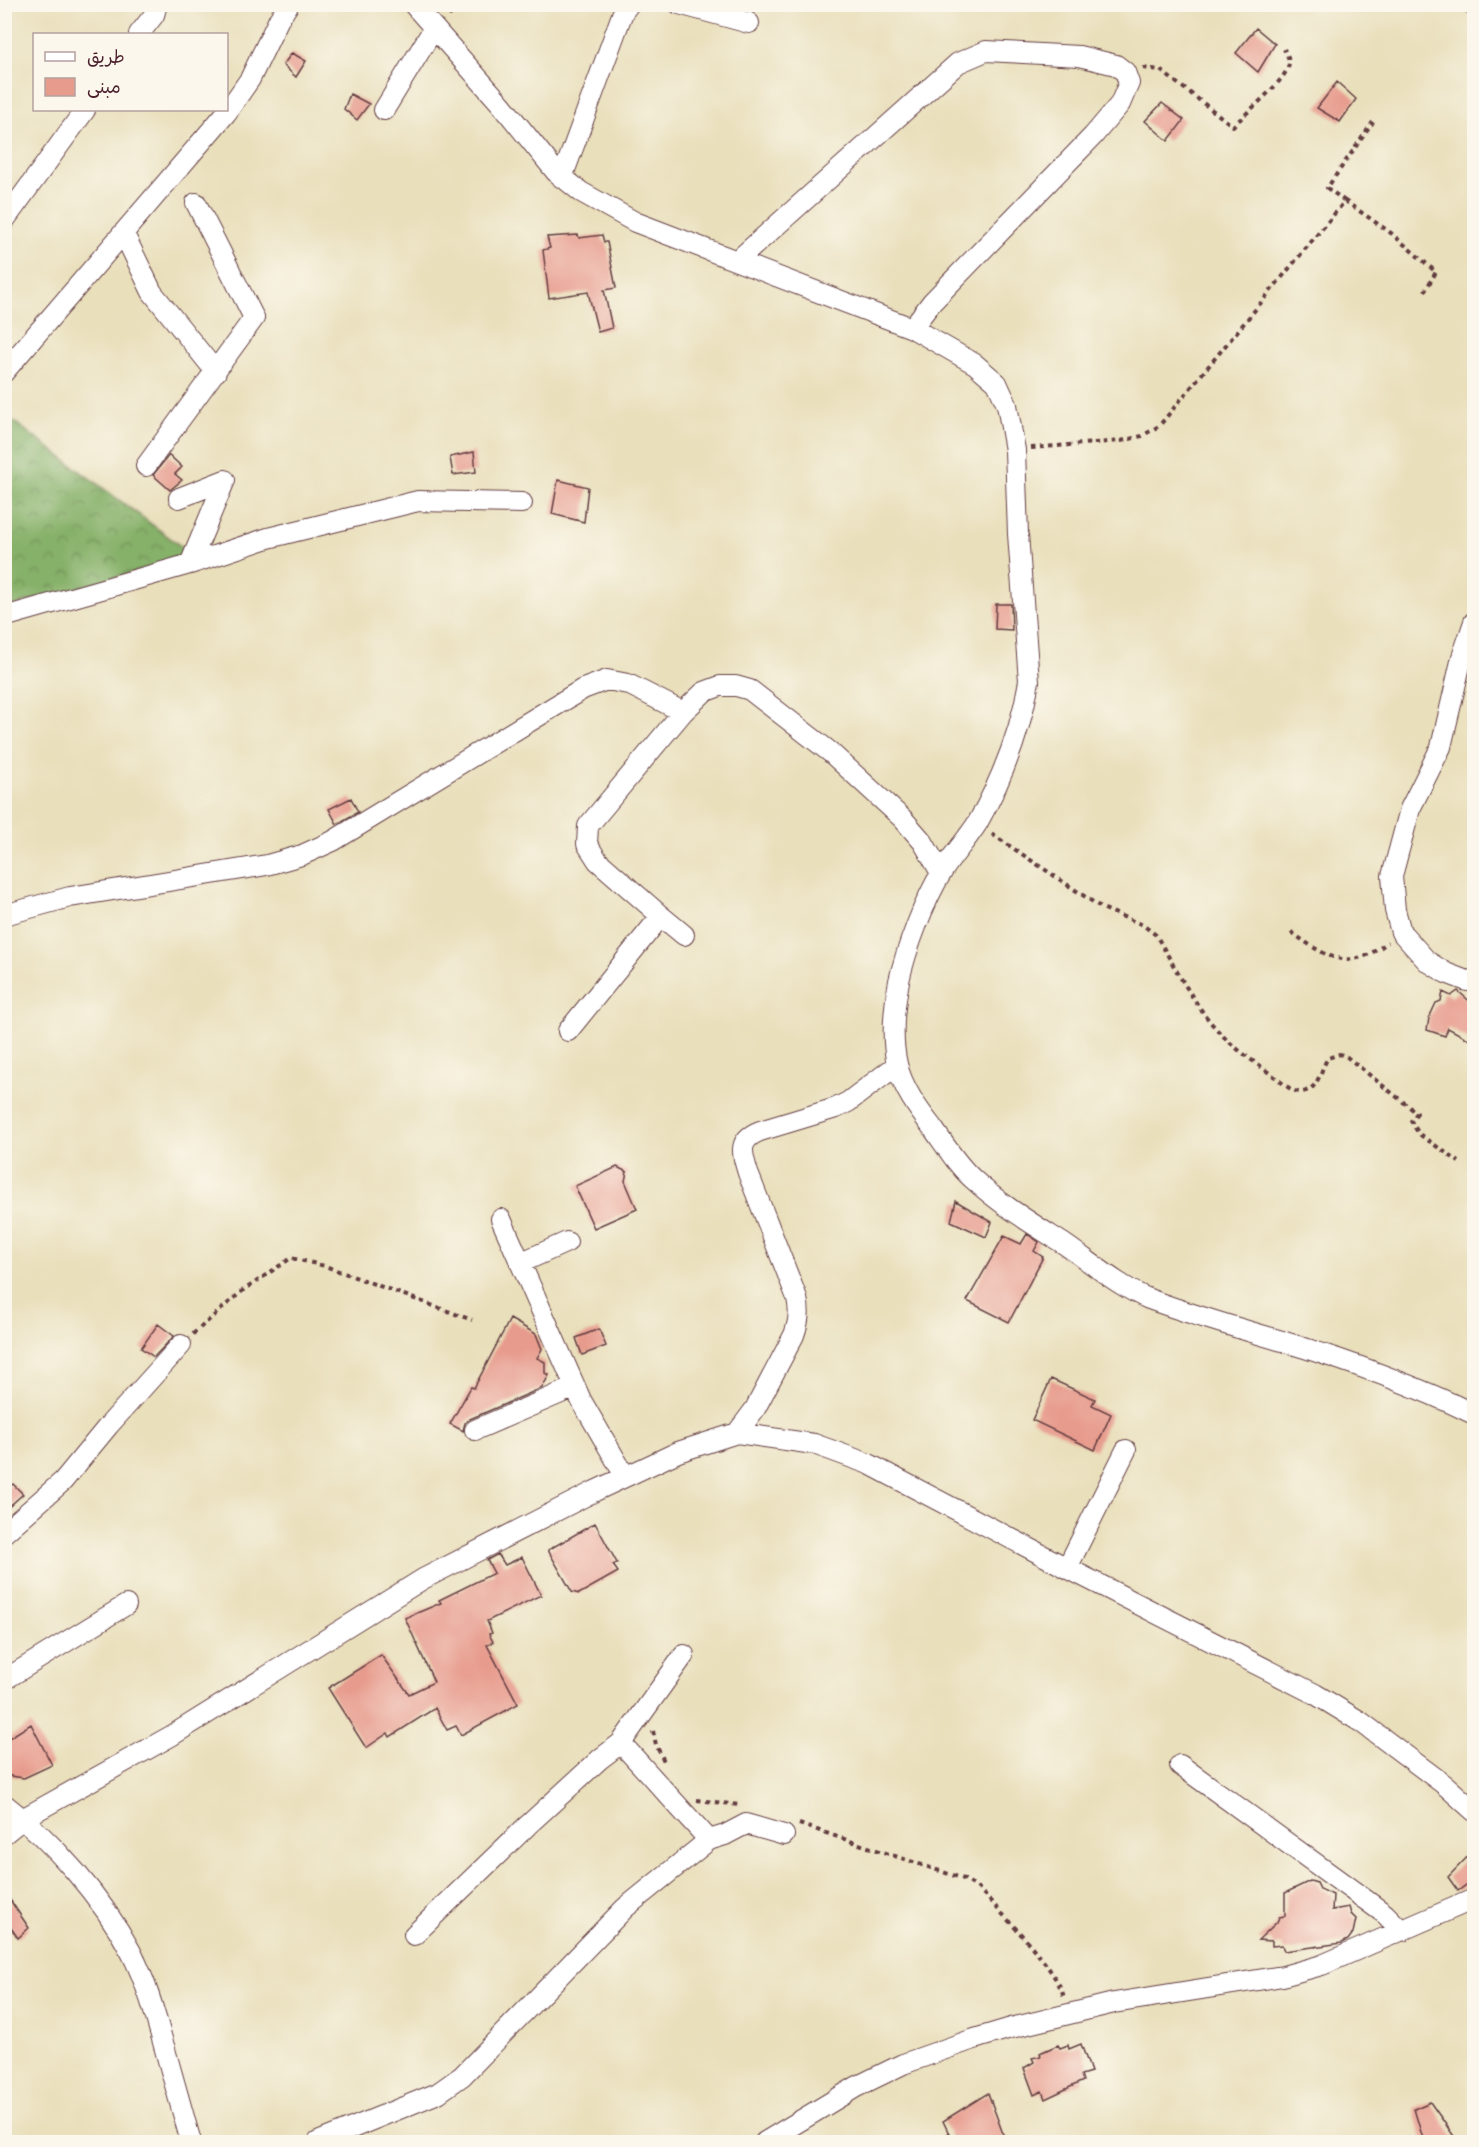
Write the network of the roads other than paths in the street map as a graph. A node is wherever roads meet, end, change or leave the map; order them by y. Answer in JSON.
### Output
{"nodes":[{"id":1,"x":157,"y":4,"type":"edge"},
{"id":2,"x":289,"y":4,"type":"edge"},
{"id":3,"x":413,"y":4,"type":"edge"},
{"id":4,"x":629,"y":4,"type":"edge"},
{"id":5,"x":679,"y":4,"type":"edge"},
{"id":6,"x":749,"y":23,"type":"dead end"},
{"id":7,"x":434,"y":28,"type":"junction"},
{"id":8,"x":140,"y":33,"type":"edge"},
{"id":9,"x":228,"y":108,"type":"edge"},
{"id":10,"x":384,"y":110,"type":"dead end"},
{"id":11,"x":84,"y":111,"type":"edge"},
{"id":12,"x":226,"y":111,"type":"edge"},
{"id":13,"x":562,"y":178,"type":"junction"},
{"id":14,"x":196,"y":203,"type":"dead end"},
{"id":15,"x":4,"y":221,"type":"edge"},
{"id":16,"x":124,"y":234,"type":"junction"},
{"id":17,"x":738,"y":260,"type":"junction"},
{"id":18,"x":912,"y":328,"type":"junction"},
{"id":19,"x":4,"y":372,"type":"edge"},
{"id":20,"x":216,"y":372,"type":"junction"},
{"id":21,"x":146,"y":466,"type":"dead end"},
{"id":22,"x":180,"y":498,"type":"dead end"},
{"id":23,"x":522,"y":503,"type":"dead end"},
{"id":24,"x":190,"y":564,"type":"junction"},
{"id":25,"x":4,"y":617,"type":"edge"},
{"id":26,"x":1474,"y":622,"type":"edge"},
{"id":27,"x":683,"y":712,"type":"junction"},
{"id":28,"x":941,"y":873,"type":"junction"},
{"id":29,"x":4,"y":915,"type":"edge"},
{"id":30,"x":661,"y":916,"type":"junction"},
{"id":31,"x":684,"y":935,"type":"dead end"},
{"id":32,"x":1474,"y":980,"type":"edge"},
{"id":33,"x":568,"y":1031,"type":"dead end"},
{"id":34,"x":897,"y":1065,"type":"junction"},
{"id":35,"x":501,"y":1219,"type":"dead end"},
{"id":36,"x":567,"y":1242,"type":"dead end"},
{"id":37,"x":519,"y":1263,"type":"junction"},
{"id":38,"x":181,"y":1345,"type":"road end"},
{"id":39,"x":575,"y":1387,"type":"junction"},
{"id":40,"x":1474,"y":1414,"type":"edge"},
{"id":41,"x":475,"y":1430,"type":"dead end"},
{"id":42,"x":737,"y":1433,"type":"junction"},
{"id":43,"x":1126,"y":1450,"type":"dead end"},
{"id":44,"x":626,"y":1476,"type":"junction"},
{"id":45,"x":4,"y":1533,"type":"edge"},
{"id":46,"x":1067,"y":1568,"type":"junction"},
{"id":47,"x":126,"y":1605,"type":"dead end"},
{"id":48,"x":684,"y":1655,"type":"dead end"},
{"id":49,"x":4,"y":1680,"type":"edge"},
{"id":50,"x":621,"y":1743,"type":"junction"},
{"id":51,"x":1180,"y":1764,"type":"dead end"},
{"id":52,"x":4,"y":1804,"type":"edge"},
{"id":53,"x":1474,"y":1810,"type":"edge"},
{"id":54,"x":24,"y":1818,"type":"junction"},
{"id":55,"x":789,"y":1829,"type":"road end"},
{"id":56,"x":4,"y":1834,"type":"edge"},
{"id":57,"x":709,"y":1840,"type":"junction"},
{"id":58,"x":1474,"y":1899,"type":"edge"},
{"id":59,"x":1402,"y":1931,"type":"junction"},
{"id":60,"x":414,"y":1935,"type":"dead end"},
{"id":61,"x":191,"y":2142,"type":"edge"},
{"id":62,"x":318,"y":2142,"type":"edge"},
{"id":63,"x":765,"y":2142,"type":"edge"}],
"edges":[{"from":1,"to":8,"type":"street"},
{"from":2,"to":9,"type":"street"},
{"from":3,"to":7,"type":"street"},
{"from":4,"to":13,"type":"street"},
{"from":5,"to":6,"type":"street"},
{"from":7,"to":10,"type":"street"},
{"from":7,"to":13,"type":"street"},
{"from":11,"to":15,"type":"street"},
{"from":12,"to":16,"type":"street"},
{"from":13,"to":17,"type":"street"},
{"from":14,"to":20,"type":"street"},
{"from":16,"to":19,"type":"street"},
{"from":16,"to":20,"type":"street"},
{"from":17,"to":18,"type":"street"},
{"from":17,"to":18,"type":"street"},
{"from":18,"to":28,"type":"street"},
{"from":20,"to":21,"type":"street"},
{"from":22,"to":24,"type":"street"},
{"from":23,"to":24,"type":"street"},
{"from":24,"to":25,"type":"street"},
{"from":26,"to":32,"type":"street"},
{"from":27,"to":28,"type":"street"},
{"from":27,"to":29,"type":"street"},
{"from":27,"to":30,"type":"street"},
{"from":28,"to":34,"type":"street"},
{"from":30,"to":31,"type":"street"},
{"from":30,"to":33,"type":"street"},
{"from":34,"to":40,"type":"street"},
{"from":34,"to":42,"type":"street"},
{"from":35,"to":37,"type":"street"},
{"from":36,"to":37,"type":"street"},
{"from":37,"to":39,"type":"street"},
{"from":38,"to":45,"type":"street"},
{"from":39,"to":41,"type":"street"},
{"from":39,"to":44,"type":"street"},
{"from":42,"to":44,"type":"street"},
{"from":42,"to":46,"type":"street"},
{"from":43,"to":46,"type":"street"},
{"from":44,"to":54,"type":"street"},
{"from":46,"to":53,"type":"street"},
{"from":47,"to":49,"type":"street"},
{"from":48,"to":50,"type":"street"},
{"from":50,"to":57,"type":"street"},
{"from":50,"to":60,"type":"street"},
{"from":51,"to":59,"type":"street"},
{"from":52,"to":54,"type":"street"},
{"from":54,"to":56,"type":"street"},
{"from":54,"to":61,"type":"street"},
{"from":55,"to":57,"type":"street"},
{"from":57,"to":62,"type":"street"},
{"from":58,"to":59,"type":"street"},
{"from":59,"to":63,"type":"street"}]}
